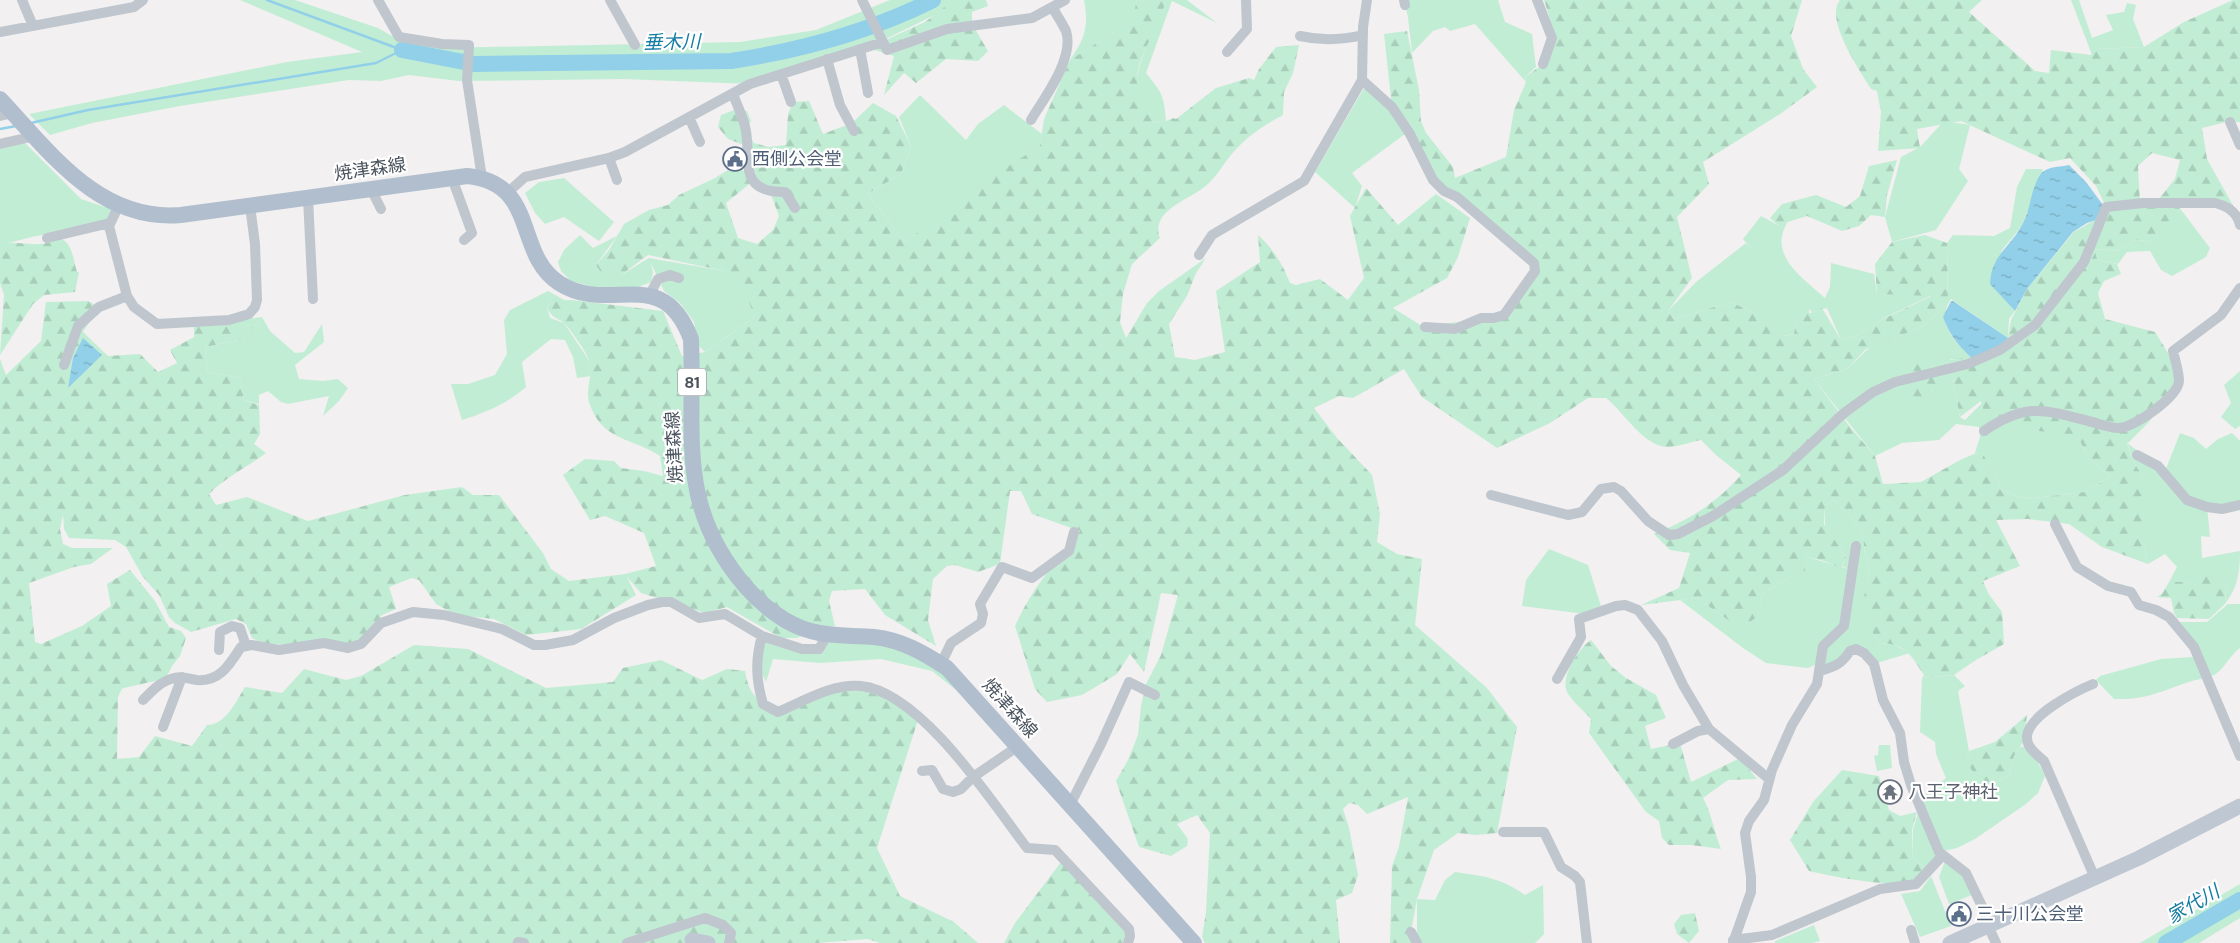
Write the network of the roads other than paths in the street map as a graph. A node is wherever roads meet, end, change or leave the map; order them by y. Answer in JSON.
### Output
{"nodes":[{"id":1,"x":22,"y":0,"type":"edge"},
{"id":2,"x":143,"y":0,"type":"edge"},
{"id":3,"x":378,"y":0,"type":"edge"},
{"id":4,"x":610,"y":0,"type":"edge"},
{"id":5,"x":1065,"y":0,"type":"edge"},
{"id":6,"x":1246,"y":0,"type":"edge"},
{"id":7,"x":1367,"y":0,"type":"edge"},
{"id":8,"x":1537,"y":0,"type":"edge"},
{"id":9,"x":864,"y":4,"type":"edge"},
{"id":10,"x":1052,"y":7,"type":"junction"},
{"id":11,"x":33,"y":26,"type":"junction"},
{"id":12,"x":0,"y":32,"type":"edge"},
{"id":13,"x":1363,"y":34,"type":"junction"},
{"id":14,"x":1300,"y":36,"type":"dead end"},
{"id":15,"x":883,"y":42,"type":"junction"},
{"id":16,"x":635,"y":45,"type":"dead end"},
{"id":17,"x":860,"y":49,"type":"junction"},
{"id":18,"x":1227,"y":52,"type":"dead end"},
{"id":19,"x":827,"y":59,"type":"junction"},
{"id":20,"x":1543,"y":64,"type":"dead end"},
{"id":21,"x":781,"y":74,"type":"junction"},
{"id":22,"x":1362,"y":80,"type":"junction"},
{"id":23,"x":868,"y":93,"type":"dead end"},
{"id":24,"x":733,"y":94,"type":"junction"},
{"id":25,"x":0,"y":99,"type":"edge"},
{"id":26,"x":790,"y":102,"type":"dead end"},
{"id":27,"x":9,"y":114,"type":"edge"},
{"id":28,"x":689,"y":117,"type":"junction"},
{"id":29,"x":1031,"y":120,"type":"dead end"},
{"id":30,"x":2230,"y":122,"type":"dead end"},
{"id":31,"x":854,"y":131,"type":"dead end"},
{"id":32,"x":36,"y":136,"type":"junction"},
{"id":33,"x":700,"y":142,"type":"dead end"},
{"id":34,"x":0,"y":144,"type":"edge"},
{"id":35,"x":2240,"y":145,"type":"edge"},
{"id":36,"x":609,"y":158,"type":"junction"},
{"id":37,"x":452,"y":178,"type":"junction"},
{"id":38,"x":482,"y":178,"type":"junction"},
{"id":39,"x":617,"y":180,"type":"dead end"},
{"id":40,"x":371,"y":190,"type":"junction"},
{"id":41,"x":506,"y":193,"type":"junction"},
{"id":42,"x":308,"y":198,"type":"junction"},
{"id":43,"x":119,"y":205,"type":"junction"},
{"id":44,"x":250,"y":206,"type":"junction"},
{"id":45,"x":795,"y":208,"type":"dead end"},
{"id":46,"x":381,"y":209,"type":"dead end"},
{"id":47,"x":110,"y":223,"type":"junction"},
{"id":48,"x":2240,"y":225,"type":"edge"},
{"id":49,"x":47,"y":238,"type":"dead end"},
{"id":50,"x":464,"y":240,"type":"dead end"},
{"id":51,"x":1199,"y":255,"type":"dead end"},
{"id":52,"x":679,"y":278,"type":"dead end"},
{"id":53,"x":2240,"y":288,"type":"edge"},
{"id":54,"x":126,"y":296,"type":"junction"},
{"id":55,"x":649,"y":296,"type":"junction"},
{"id":56,"x":312,"y":299,"type":"dead end"},
{"id":57,"x":1425,"y":327,"type":"dead end"},
{"id":58,"x":64,"y":365,"type":"dead end"},
{"id":59,"x":1984,"y":431,"type":"dead end"},
{"id":60,"x":2138,"y":455,"type":"dead end"},
{"id":61,"x":1491,"y":496,"type":"dead end"},
{"id":62,"x":2240,"y":505,"type":"edge"},
{"id":63,"x":2055,"y":524,"type":"dead end"},
{"id":64,"x":1074,"y":532,"type":"dead end"},
{"id":65,"x":1856,"y":546,"type":"dead end"},
{"id":66,"x":762,"y":636,"type":"junction"},
{"id":67,"x":827,"y":636,"type":"junction"},
{"id":68,"x":246,"y":646,"type":"junction"},
{"id":69,"x":219,"y":650,"type":"dead end"},
{"id":70,"x":941,"y":664,"type":"junction"},
{"id":71,"x":1819,"y":671,"type":"junction"},
{"id":72,"x":182,"y":677,"type":"junction"},
{"id":73,"x":1557,"y":679,"type":"dead end"},
{"id":74,"x":2093,"y":684,"type":"dead end"},
{"id":75,"x":1155,"y":695,"type":"dead end"},
{"id":76,"x":143,"y":700,"type":"dead end"},
{"id":77,"x":163,"y":727,"type":"dead end"},
{"id":78,"x":1709,"y":729,"type":"junction"},
{"id":79,"x":1673,"y":744,"type":"dead end"},
{"id":80,"x":1018,"y":747,"type":"junction"},
{"id":81,"x":2240,"y":756,"type":"edge"},
{"id":82,"x":922,"y":771,"type":"dead end"},
{"id":83,"x":972,"y":777,"type":"junction"},
{"id":84,"x":1769,"y":779,"type":"junction"},
{"id":85,"x":1070,"y":805,"type":"junction"},
{"id":86,"x":2240,"y":806,"type":"edge"},
{"id":87,"x":1503,"y":832,"type":"dead end"},
{"id":88,"x":1944,"y":855,"type":"junction"},
{"id":89,"x":2095,"y":878,"type":"junction"},
{"id":90,"x":1989,"y":926,"type":"junction"},
{"id":91,"x":1911,"y":930,"type":"dead end"},
{"id":92,"x":1411,"y":932,"type":"dead end"},
{"id":93,"x":688,"y":942,"type":"edge"},
{"id":94,"x":1733,"y":942,"type":"edge"},
{"id":95,"x":627,"y":943,"type":"edge"},
{"id":96,"x":708,"y":943,"type":"edge"},
{"id":97,"x":729,"y":943,"type":"edge"},
{"id":98,"x":1128,"y":943,"type":"edge"},
{"id":99,"x":1194,"y":943,"type":"edge"},
{"id":100,"x":1417,"y":943,"type":"edge"},
{"id":101,"x":1587,"y":943,"type":"edge"},
{"id":102,"x":1915,"y":943,"type":"edge"},
{"id":103,"x":1950,"y":943,"type":"edge"},
{"id":104,"x":1996,"y":943,"type":"edge"}],
"edges":[{"from":1,"to":11,"type":"street"},
{"from":2,"to":11,"type":"street"},
{"from":3,"to":38,"type":"street"},
{"from":4,"to":16,"type":"street"},
{"from":5,"to":10,"type":"street"},
{"from":6,"to":18,"type":"street"},
{"from":7,"to":13,"type":"street"},
{"from":8,"to":20,"type":"street"},
{"from":9,"to":15,"type":"street"},
{"from":10,"to":15,"type":"street"},
{"from":10,"to":29,"type":"street"},
{"from":11,"to":12,"type":"street"},
{"from":13,"to":14,"type":"street"},
{"from":13,"to":22,"type":"street"},
{"from":15,"to":17,"type":"street"},
{"from":17,"to":19,"type":"street"},
{"from":17,"to":23,"type":"street"},
{"from":19,"to":21,"type":"street"},
{"from":19,"to":31,"type":"street"},
{"from":21,"to":24,"type":"street"},
{"from":21,"to":26,"type":"street"},
{"from":22,"to":51,"type":"street"},
{"from":22,"to":57,"type":"street"},
{"from":24,"to":28,"type":"street"},
{"from":24,"to":45,"type":"street"},
{"from":25,"to":27,"type":"main road","name":"焼津森線","number":"81"},
{"from":27,"to":32,"type":"main road","name":"焼津森線","number":"81"},
{"from":28,"to":33,"type":"street"},
{"from":28,"to":36,"type":"street"},
{"from":30,"to":35,"type":"street"},
{"from":32,"to":34,"type":"street"},
{"from":32,"to":43,"type":"main road","name":"焼津森線","number":"81"},
{"from":36,"to":39,"type":"street"},
{"from":36,"to":41,"type":"street"},
{"from":37,"to":38,"type":"main road","name":"焼津森線","number":"81"},
{"from":37,"to":40,"type":"main road","name":"焼津森線","number":"81"},
{"from":37,"to":50,"type":"street"},
{"from":38,"to":41,"type":"main road","name":"焼津森線","number":"81"},
{"from":40,"to":42,"type":"main road","name":"焼津森線","number":"81"},
{"from":40,"to":46,"type":"street"},
{"from":41,"to":55,"type":"main road","name":"焼津森線","number":"81"},
{"from":42,"to":44,"type":"main road","name":"焼津森線","number":"81"},
{"from":42,"to":56,"type":"street"},
{"from":43,"to":44,"type":"main road","name":"焼津森線","number":"81"},
{"from":43,"to":47,"type":"street"},
{"from":44,"to":54,"type":"street"},
{"from":47,"to":49,"type":"street"},
{"from":47,"to":54,"type":"street"},
{"from":48,"to":61,"type":"street"},
{"from":52,"to":55,"type":"street"},
{"from":53,"to":59,"type":"street"},
{"from":54,"to":58,"type":"street"},
{"from":55,"to":67,"type":"main road","name":"焼津森線","number":"81"},
{"from":60,"to":62,"type":"street"},
{"from":63,"to":81,"type":"street"},
{"from":64,"to":70,"type":"street"},
{"from":65,"to":71,"type":"street"},
{"from":66,"to":67,"type":"street"},
{"from":66,"to":68,"type":"street"},
{"from":66,"to":83,"type":"street"},
{"from":67,"to":70,"type":"main road","name":"焼津森線","number":"81"},
{"from":68,"to":69,"type":"street"},
{"from":68,"to":72,"type":"street"},
{"from":70,"to":80,"type":"main road","name":"焼津森線","number":"81"},
{"from":71,"to":84,"type":"street"},
{"from":71,"to":88,"type":"street"},
{"from":72,"to":76,"type":"street"},
{"from":72,"to":77,"type":"street"},
{"from":73,"to":78,"type":"street"},
{"from":74,"to":89,"type":"street"},
{"from":75,"to":85,"type":"street"},
{"from":78,"to":79,"type":"street"},
{"from":78,"to":84,"type":"street"},
{"from":80,"to":83,"type":"street"},
{"from":80,"to":85,"type":"main road","name":"焼津森線","number":"81"},
{"from":82,"to":83,"type":"street"},
{"from":83,"to":98,"type":"street"},
{"from":84,"to":94,"type":"street"},
{"from":85,"to":99,"type":"main road","name":"焼津森線","number":"81"},
{"from":86,"to":89,"type":"street"},
{"from":87,"to":101,"type":"street"},
{"from":88,"to":90,"type":"street"},
{"from":88,"to":94,"type":"street"},
{"from":89,"to":90,"type":"street"},
{"from":90,"to":103,"type":"street"},
{"from":90,"to":104,"type":"street"},
{"from":91,"to":102,"type":"street"},
{"from":92,"to":100,"type":"street"},
{"from":93,"to":96,"type":"street"},
{"from":95,"to":97,"type":"street"}]}
